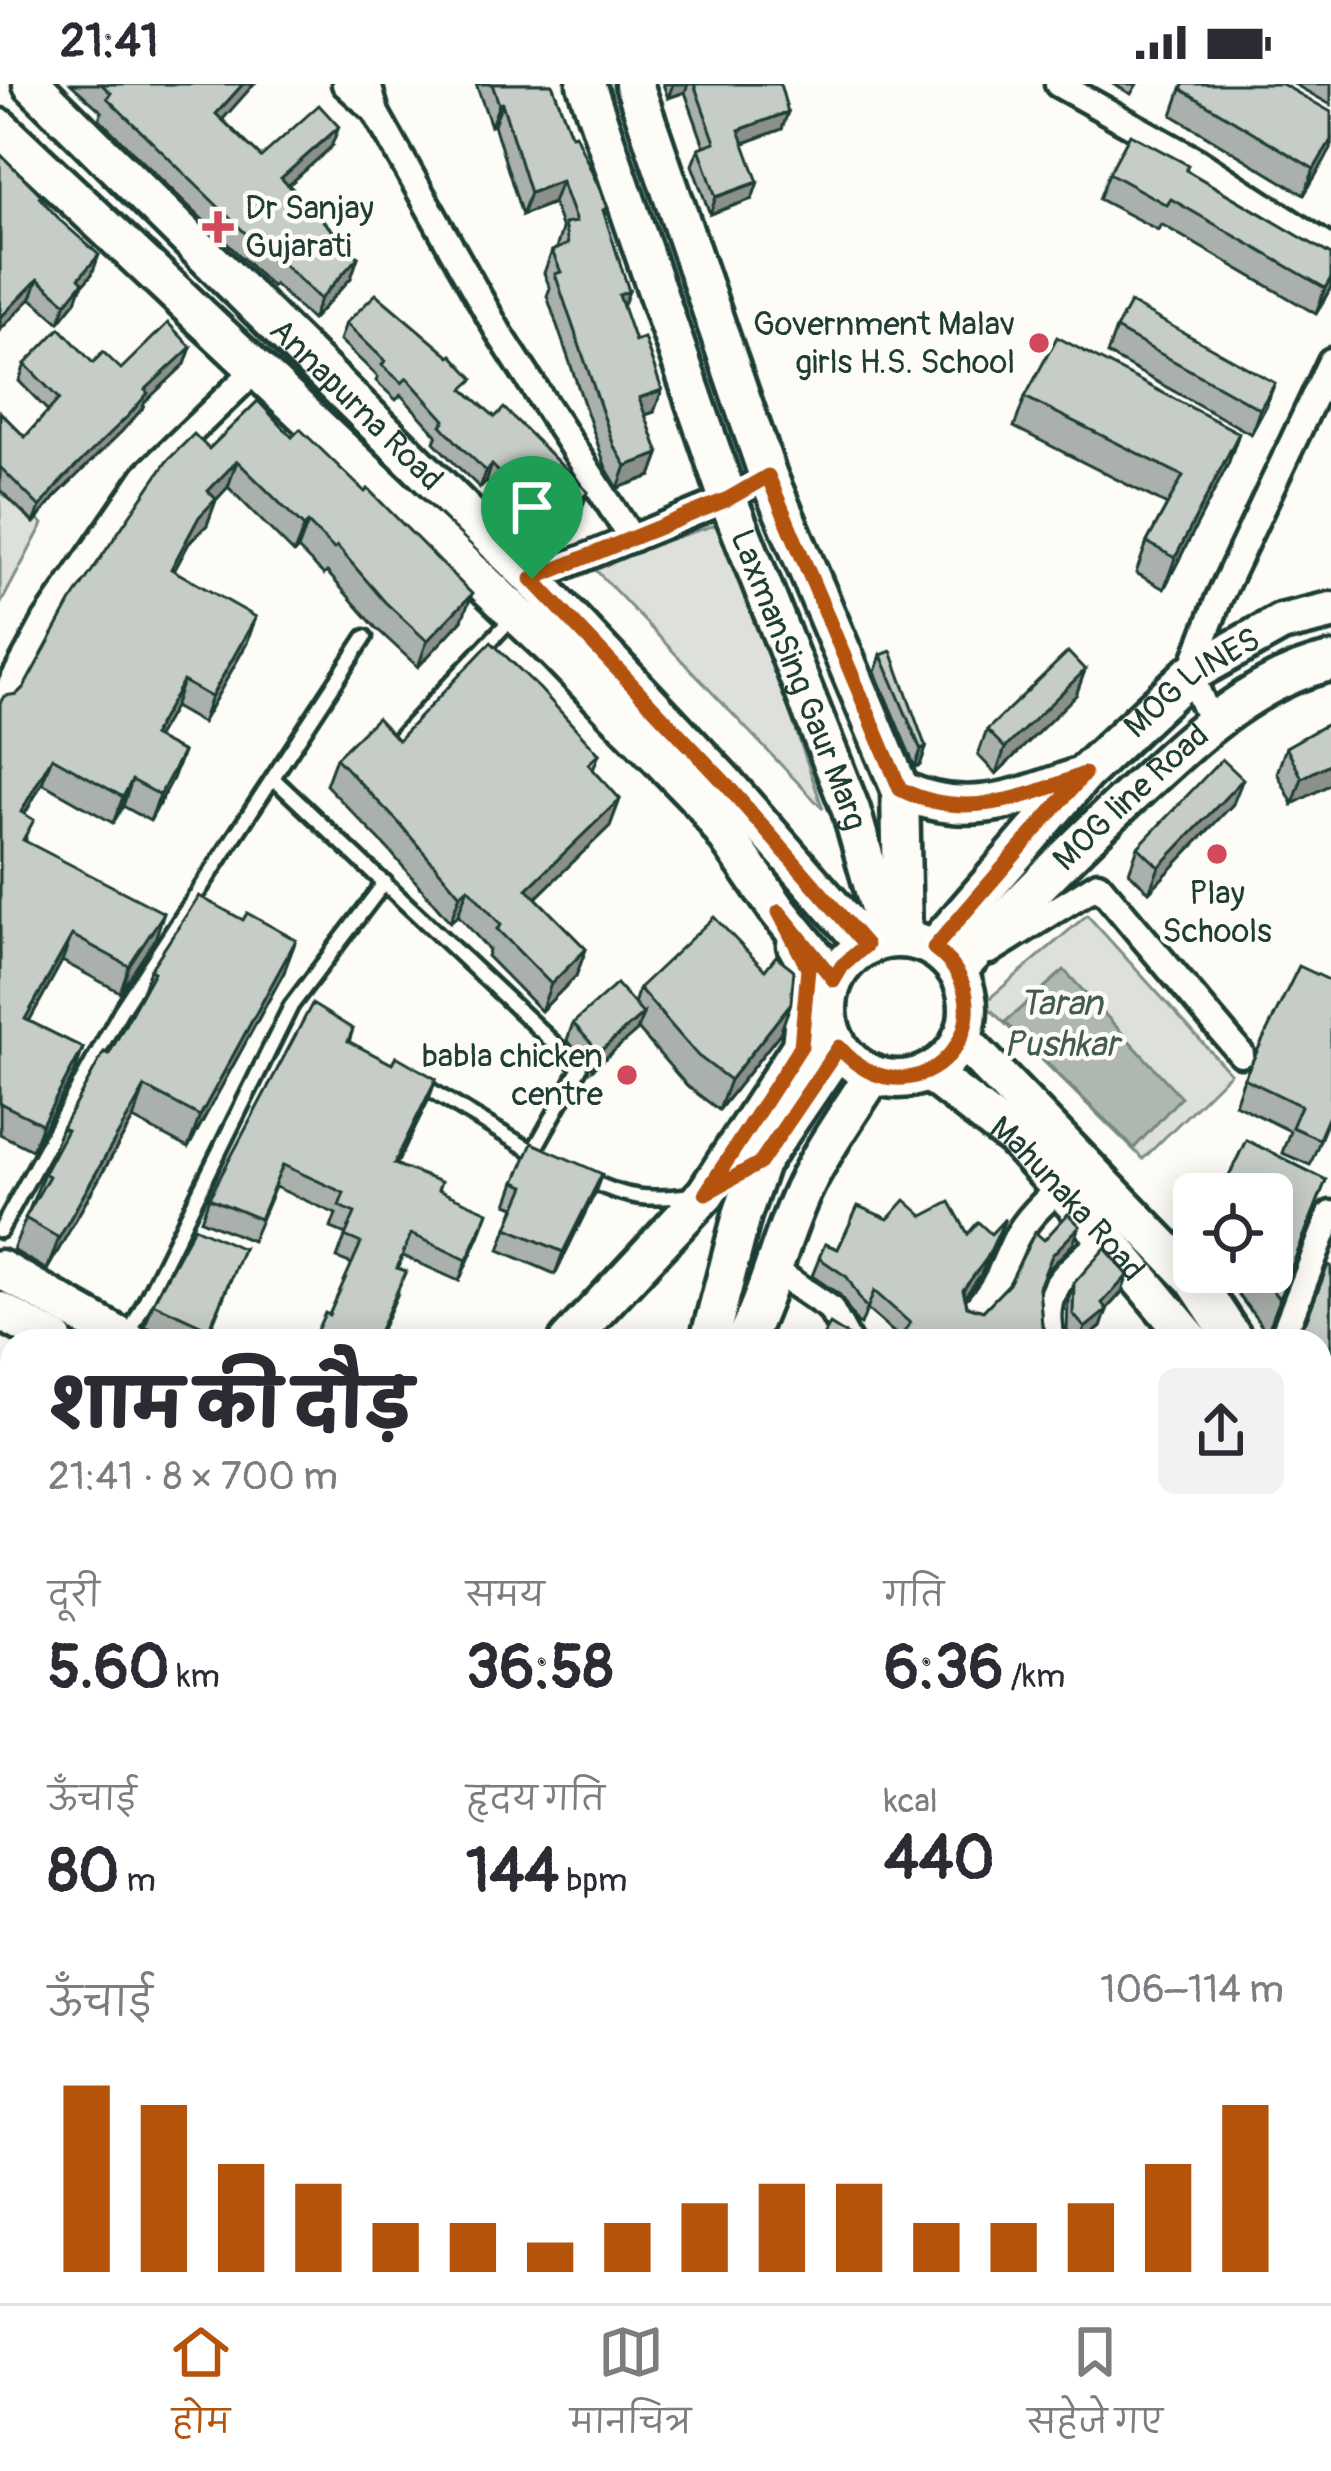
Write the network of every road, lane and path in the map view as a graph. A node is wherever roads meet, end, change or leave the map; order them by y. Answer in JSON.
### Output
{"nodes":[{"id":1,"x":32,"y":84,"type":"edge"},
{"id":2,"x":345,"y":84,"type":"edge"},
{"id":3,"x":368,"y":84,"type":"edge"},
{"id":4,"x":586,"y":84,"type":"edge"},
{"id":5,"x":634,"y":84,"type":"edge"},
{"id":6,"x":1058,"y":84,"type":"edge"},
{"id":7,"x":376,"y":112,"type":"junction"},
{"id":8,"x":0,"y":128,"type":"edge"},
{"id":9,"x":1331,"y":249,"type":"edge"},
{"id":10,"x":1331,"y":361,"type":"edge"},
{"id":11,"x":257,"y":368,"type":"junction"},
{"id":12,"x":768,"y":476,"type":"junction"},
{"id":13,"x":728,"y":499,"type":"junction"},
{"id":14,"x":632,"y":539,"type":"junction"},
{"id":15,"x":532,"y":579,"type":"junction"},
{"id":16,"x":1331,"y":611,"type":"edge"},
{"id":17,"x":517,"y":613,"type":"junction"},
{"id":18,"x":365,"y":637,"type":"dead end"},
{"id":19,"x":1331,"y":662,"type":"edge"},
{"id":20,"x":1190,"y":674,"type":"junction"},
{"id":21,"x":0,"y":705,"type":"edge"},
{"id":22,"x":1211,"y":722,"type":"junction"},
{"id":23,"x":400,"y":737,"type":"edge"},
{"id":24,"x":1084,"y":774,"type":"junction"},
{"id":25,"x":274,"y":779,"type":"junction"},
{"id":26,"x":900,"y":789,"type":"junction"},
{"id":27,"x":385,"y":882,"type":"junction"},
{"id":28,"x":779,"y":912,"type":"junction"},
{"id":29,"x":910,"y":948,"type":"junction"},
{"id":30,"x":834,"y":980,"type":"junction"},
{"id":31,"x":291,"y":1006,"type":"junction"},
{"id":32,"x":311,"y":1018,"type":"edge"},
{"id":33,"x":962,"y":1038,"type":"junction"},
{"id":34,"x":839,"y":1047,"type":"junction"},
{"id":35,"x":1240,"y":1054,"type":"dead end"},
{"id":36,"x":928,"y":1072,"type":"junction"},
{"id":37,"x":873,"y":1075,"type":"junction"},
{"id":38,"x":412,"y":1079,"type":"edge"},
{"id":39,"x":533,"y":1152,"type":"junction"},
{"id":40,"x":553,"y":1162,"type":"edge"},
{"id":41,"x":760,"y":1163,"type":"junction"},
{"id":42,"x":573,"y":1172,"type":"edge"},
{"id":43,"x":1072,"y":1176,"type":"junction"},
{"id":44,"x":706,"y":1193,"type":"junction"},
{"id":45,"x":1331,"y":1214,"type":"edge"},
{"id":46,"x":0,"y":1231,"type":"edge"},
{"id":47,"x":1105,"y":1237,"type":"junction"},
{"id":48,"x":771,"y":1268,"type":"junction"},
{"id":49,"x":0,"y":1269,"type":"edge"},
{"id":50,"x":1321,"y":1275,"type":"edge"},
{"id":51,"x":0,"y":1311,"type":"edge"},
{"id":52,"x":972,"y":1313,"type":"edge"},
{"id":53,"x":34,"y":1329,"type":"edge"},
{"id":54,"x":107,"y":1329,"type":"edge"},
{"id":55,"x":132,"y":1329,"type":"edge"},
{"id":56,"x":579,"y":1329,"type":"edge"},
{"id":57,"x":712,"y":1329,"type":"edge"},
{"id":58,"x":751,"y":1329,"type":"edge"},
{"id":59,"x":841,"y":1329,"type":"edge"},
{"id":60,"x":1049,"y":1329,"type":"edge"},
{"id":61,"x":1182,"y":1329,"type":"edge"},
{"id":62,"x":1227,"y":1329,"type":"edge"},
{"id":63,"x":1288,"y":1329,"type":"edge"}],
"edges":[{"from":1,"to":15,"type":"main road","name":"Annapurna Road"},
{"from":2,"to":7,"type":"street"},
{"from":3,"to":7,"type":"street"},
{"from":4,"to":13,"type":"main road","name":"LaxmanSing Gaur Marg"},
{"from":5,"to":12,"type":"main road","name":"LaxmanSing Gaur Marg"},
{"from":6,"to":9,"type":"street"},
{"from":7,"to":14,"type":"street"},
{"from":8,"to":11,"type":"main road","name":"Annapurna Road"},
{"from":10,"to":20,"type":"street"},
{"from":11,"to":17,"type":"main road","name":"Annapurna Road"},
{"from":11,"to":21,"type":"street"},
{"from":12,"to":13,"type":"street"},
{"from":12,"to":26,"type":"main road","name":"LaxmanSing Gaur Marg"},
{"from":13,"to":14,"type":"street"},
{"from":13,"to":29,"type":"main road","name":"LaxmanSing Gaur Marg"},
{"from":14,"to":15,"type":"street"},
{"from":15,"to":29,"type":"main road","name":"Annapurna Road"},
{"from":16,"to":20,"type":"main road","name":"MOG LINES"},
{"from":17,"to":23,"type":"lane"},
{"from":17,"to":28,"type":"main road","name":"Annapurna Road"},
{"from":18,"to":25,"type":"lane"},
{"from":19,"to":22,"type":"main road","name":"MOG line Road"},
{"from":20,"to":22,"type":"street"},
{"from":20,"to":24,"type":"main road","name":"MOG LINES"},
{"from":22,"to":29,"type":"main road","name":"MOG line Road"},
{"from":24,"to":26,"type":"main road"},
{"from":24,"to":29,"type":"main road","name":"MOG LINES"},
{"from":25,"to":27,"type":"lane"},
{"from":25,"to":46,"type":"lane"},
{"from":26,"to":29,"type":"main road","name":"LaxmanSing Gaur Marg"},
{"from":27,"to":31,"type":"lane"},
{"from":27,"to":39,"type":"lane"},
{"from":28,"to":30,"type":"main road","name":"Annapurna Road"},
{"from":28,"to":44,"type":"main road"},
{"from":29,"to":30,"type":"main road"},
{"from":29,"to":33,"type":"main road"},
{"from":29,"to":35,"type":"street"},
{"from":30,"to":34,"type":"main road"},
{"from":31,"to":32,"type":"lane"},
{"from":31,"to":55,"type":"lane"},
{"from":33,"to":36,"type":"main road"},
{"from":33,"to":43,"type":"main road"},
{"from":34,"to":37,"type":"main road"},
{"from":34,"to":41,"type":"main road"},
{"from":36,"to":37,"type":"main road"},
{"from":36,"to":43,"type":"main road","name":"Mahunaka Road"},
{"from":37,"to":48,"type":"main road"},
{"from":38,"to":39,"type":"lane"},
{"from":39,"to":40,"type":"lane"},
{"from":41,"to":44,"type":"main road"},
{"from":41,"to":57,"type":"main road"},
{"from":42,"to":44,"type":"lane"},
{"from":43,"to":47,"type":"main road","name":"Mahunaka Road"},
{"from":43,"to":52,"type":"street"},
{"from":43,"to":62,"type":"main road"},
{"from":44,"to":56,"type":"main road"},
{"from":45,"to":50,"type":"street"},
{"from":47,"to":60,"type":"street"},
{"from":47,"to":61,"type":"main road","name":"Mahunaka Road"},
{"from":48,"to":58,"type":"main road"},
{"from":48,"to":59,"type":"street"},
{"from":49,"to":54,"type":"main road"},
{"from":50,"to":63,"type":"street"},
{"from":51,"to":53,"type":"main road"}]}
